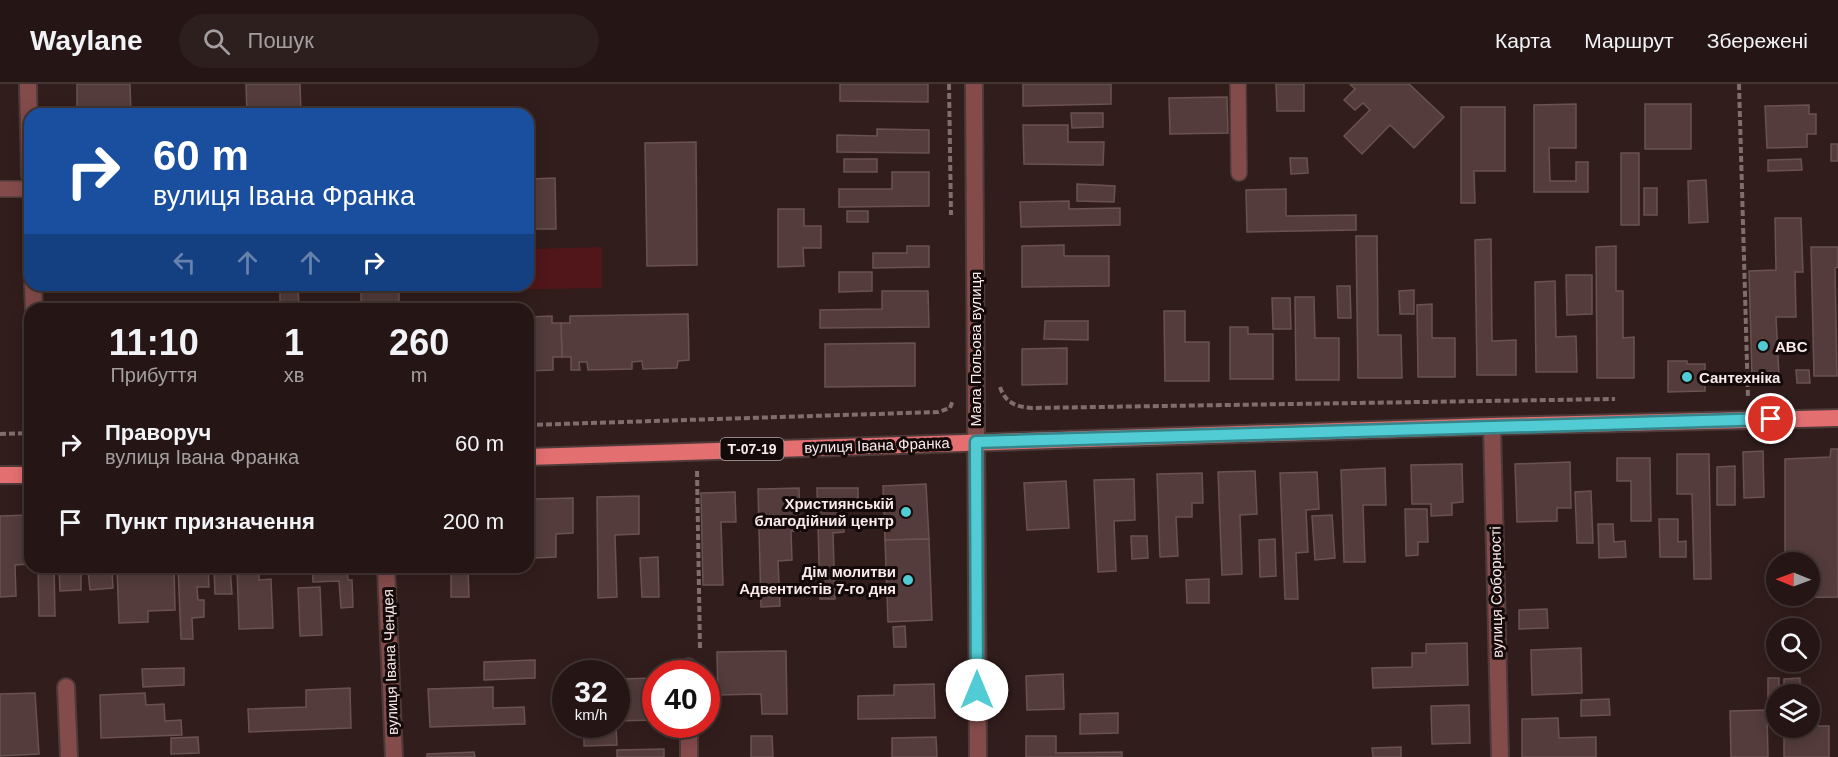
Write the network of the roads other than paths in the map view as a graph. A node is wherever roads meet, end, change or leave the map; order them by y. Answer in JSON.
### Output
{"nodes":[{"id":1,"x":28,"y":84,"type":"edge"},
{"id":2,"x":974,"y":84,"type":"edge"},
{"id":3,"x":1238,"y":84,"type":"edge"},
{"id":4,"x":29,"y":108,"type":"edge"},
{"id":5,"x":1239,"y":173,"type":"dead end"},
{"id":6,"x":0,"y":189,"type":"edge"},
{"id":7,"x":24,"y":189,"type":"edge"},
{"id":8,"x":1838,"y":418,"type":"edge"},
{"id":9,"x":1492,"y":426,"type":"junction"},
{"id":10,"x":976,"y":442,"type":"junction"},
{"id":11,"x":534,"y":457,"type":"edge"},
{"id":12,"x":24,"y":474,"type":"edge"},
{"id":13,"x":0,"y":475,"type":"edge"},
{"id":14,"x":386,"y":573,"type":"edge"},
{"id":15,"x":66,"y":687,"type":"dead end"},
{"id":16,"x":689,"y":738,"type":"edge"},
{"id":17,"x":69,"y":757,"type":"edge"},
{"id":18,"x":394,"y":757,"type":"edge"},
{"id":19,"x":690,"y":757,"type":"edge"},
{"id":20,"x":978,"y":757,"type":"edge"},
{"id":21,"x":1500,"y":757,"type":"edge"}],
"edges":[{"from":1,"to":4,"type":"street"},
{"from":2,"to":10,"type":"street","name":"Мала Польова вулиця"},
{"from":3,"to":5,"type":"lane"},
{"from":6,"to":7,"type":"lane"},
{"from":8,"to":9,"type":"main road","name":"вулиця Івана Франка","number":"Т-07-19"},
{"from":9,"to":10,"type":"main road","name":"вулиця Івана Франка","number":"Т-07-19"},
{"from":9,"to":21,"type":"street","name":"вулиця Соборності"},
{"from":10,"to":11,"type":"main road","name":"вулиця Івана Франка","number":"Т-07-19"},
{"from":10,"to":20,"type":"street","name":"Мала Польова вулиця"},
{"from":12,"to":13,"type":"main road"},
{"from":14,"to":18,"type":"street","name":"вулиця Івана Чендея"},
{"from":15,"to":17,"type":"street"},
{"from":16,"to":19,"type":"street"}]}
